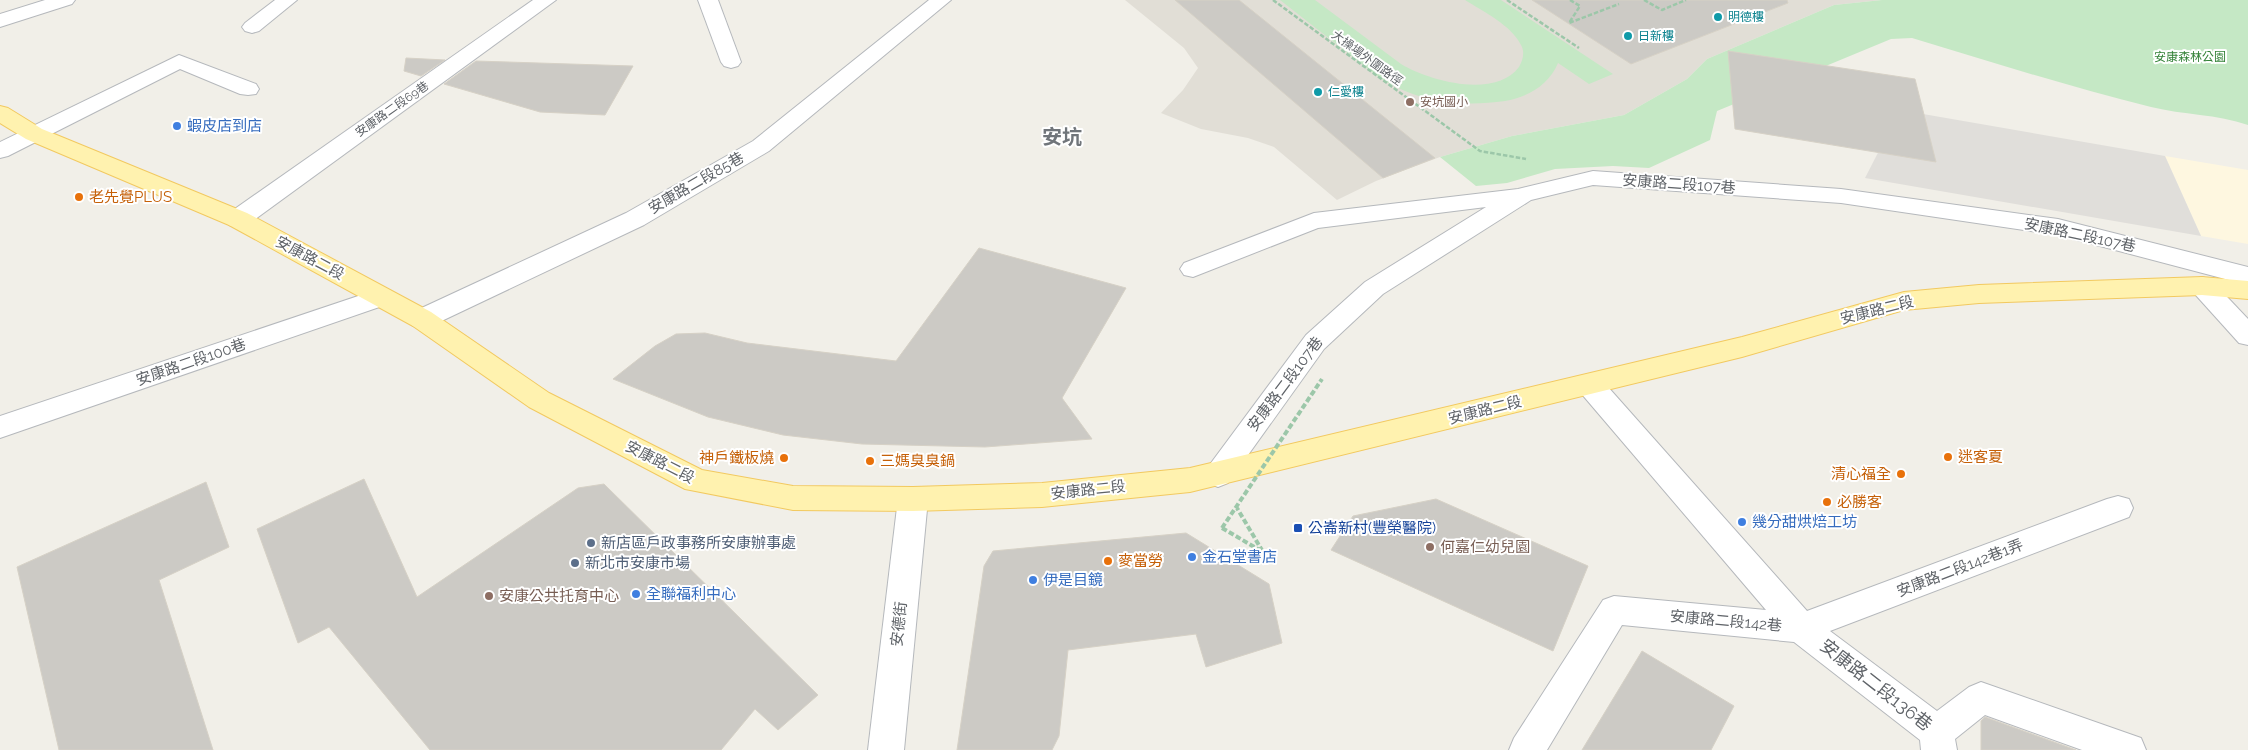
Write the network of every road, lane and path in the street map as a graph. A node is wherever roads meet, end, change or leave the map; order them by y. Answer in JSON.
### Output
{"nodes":[{"id":1,"x":65,"y":0,"type":"edge"},
{"id":2,"x":287,"y":0,"type":"edge"},
{"id":3,"x":546,"y":0,"type":"edge"},
{"id":4,"x":708,"y":0,"type":"edge"},
{"id":5,"x":941,"y":0,"type":"edge"},
{"id":6,"x":1272,"y":0,"type":"edge"},
{"id":7,"x":1507,"y":0,"type":"edge"},
{"id":8,"x":1570,"y":0,"type":"edge"},
{"id":9,"x":1644,"y":0,"type":"edge"},
{"id":10,"x":1686,"y":0,"type":"edge"},
{"id":11,"x":1619,"y":4,"type":"dead end"},
{"id":12,"x":0,"y":22,"type":"edge"},
{"id":13,"x":252,"y":27,"type":"dead end"},
{"id":14,"x":1579,"y":48,"type":"dead end"},
{"id":15,"x":731,"y":62,"type":"dead end"},
{"id":16,"x":248,"y":89,"type":"dead end"},
{"id":17,"x":0,"y":113,"type":"edge"},
{"id":18,"x":34,"y":134,"type":"junction"},
{"id":19,"x":1475,"y":147,"type":"dead end"},
{"id":20,"x":0,"y":151,"type":"edge"},
{"id":21,"x":1523,"y":195,"type":"junction"},
{"id":22,"x":238,"y":219,"type":"junction"},
{"id":23,"x":1193,"y":269,"type":"dead end"},
{"id":24,"x":2248,"y":276,"type":"edge"},
{"id":25,"x":2202,"y":286,"type":"junction"},
{"id":26,"x":2248,"y":290,"type":"edge"},
{"id":27,"x":382,"y":297,"type":"junction"},
{"id":28,"x":422,"y":319,"type":"junction"},
{"id":29,"x":2248,"y":336,"type":"edge"},
{"id":30,"x":1322,"y":379,"type":"dead end"},
{"id":31,"x":1590,"y":385,"type":"junction"},
{"id":32,"x":0,"y":427,"type":"edge"},
{"id":33,"x":1218,"y":475,"type":"junction"},
{"id":34,"x":912,"y":499,"type":"junction"},
{"id":35,"x":2118,"y":508,"type":"dead end"},
{"id":36,"x":1801,"y":628,"type":"junction"},
{"id":37,"x":1938,"y":741,"type":"edge"},
{"id":38,"x":886,"y":750,"type":"edge"},
{"id":39,"x":1527,"y":750,"type":"edge"},
{"id":40,"x":2128,"y":750,"type":"edge"}],
"edges":[{"from":1,"to":12,"type":"street"},
{"from":2,"to":13,"type":"street"},
{"from":3,"to":22,"type":"street","name":"安康路二段69巷"},
{"from":4,"to":15,"type":"street"},
{"from":5,"to":28,"type":"street","name":"安康路二段85巷"},
{"from":6,"to":19,"type":"path","name":"大操場外圍路徑"},
{"from":7,"to":14,"type":"path"},
{"from":8,"to":11,"type":"path"},
{"from":9,"to":10,"type":"path"},
{"from":16,"to":18,"type":"street"},
{"from":17,"to":18,"type":"main road","name":"安康路二段"},
{"from":18,"to":20,"type":"street"},
{"from":18,"to":22,"type":"main road","name":"安康路二段"},
{"from":21,"to":23,"type":"street"},
{"from":21,"to":24,"type":"street","name":"安康路二段107巷"},
{"from":21,"to":33,"type":"street","name":"安康路二段107巷"},
{"from":22,"to":27,"type":"main road","name":"安康路二段"},
{"from":25,"to":26,"type":"main road","name":"安康路二段"},
{"from":25,"to":29,"type":"street"},
{"from":25,"to":31,"type":"main road","name":"安康路二段"},
{"from":27,"to":28,"type":"main road","name":"安康路二段"},
{"from":27,"to":32,"type":"street","name":"安康路二段100巷"},
{"from":28,"to":34,"type":"main road","name":"安康路二段"},
{"from":30,"to":33,"type":"path","bridge":true},
{"from":31,"to":33,"type":"main road","name":"安康路二段"},
{"from":31,"to":36,"type":"street","name":"安康路二段142巷"},
{"from":33,"to":34,"type":"main road","name":"安康路二段"},
{"from":34,"to":38,"type":"street","name":"安德街"},
{"from":35,"to":36,"type":"street","name":"安康路二段142巷1弄"},
{"from":36,"to":37,"type":"street","name":"安康路二段136巷"},
{"from":36,"to":39,"type":"street","name":"安康路二段142巷"},
{"from":37,"to":40,"type":"street"}]}
